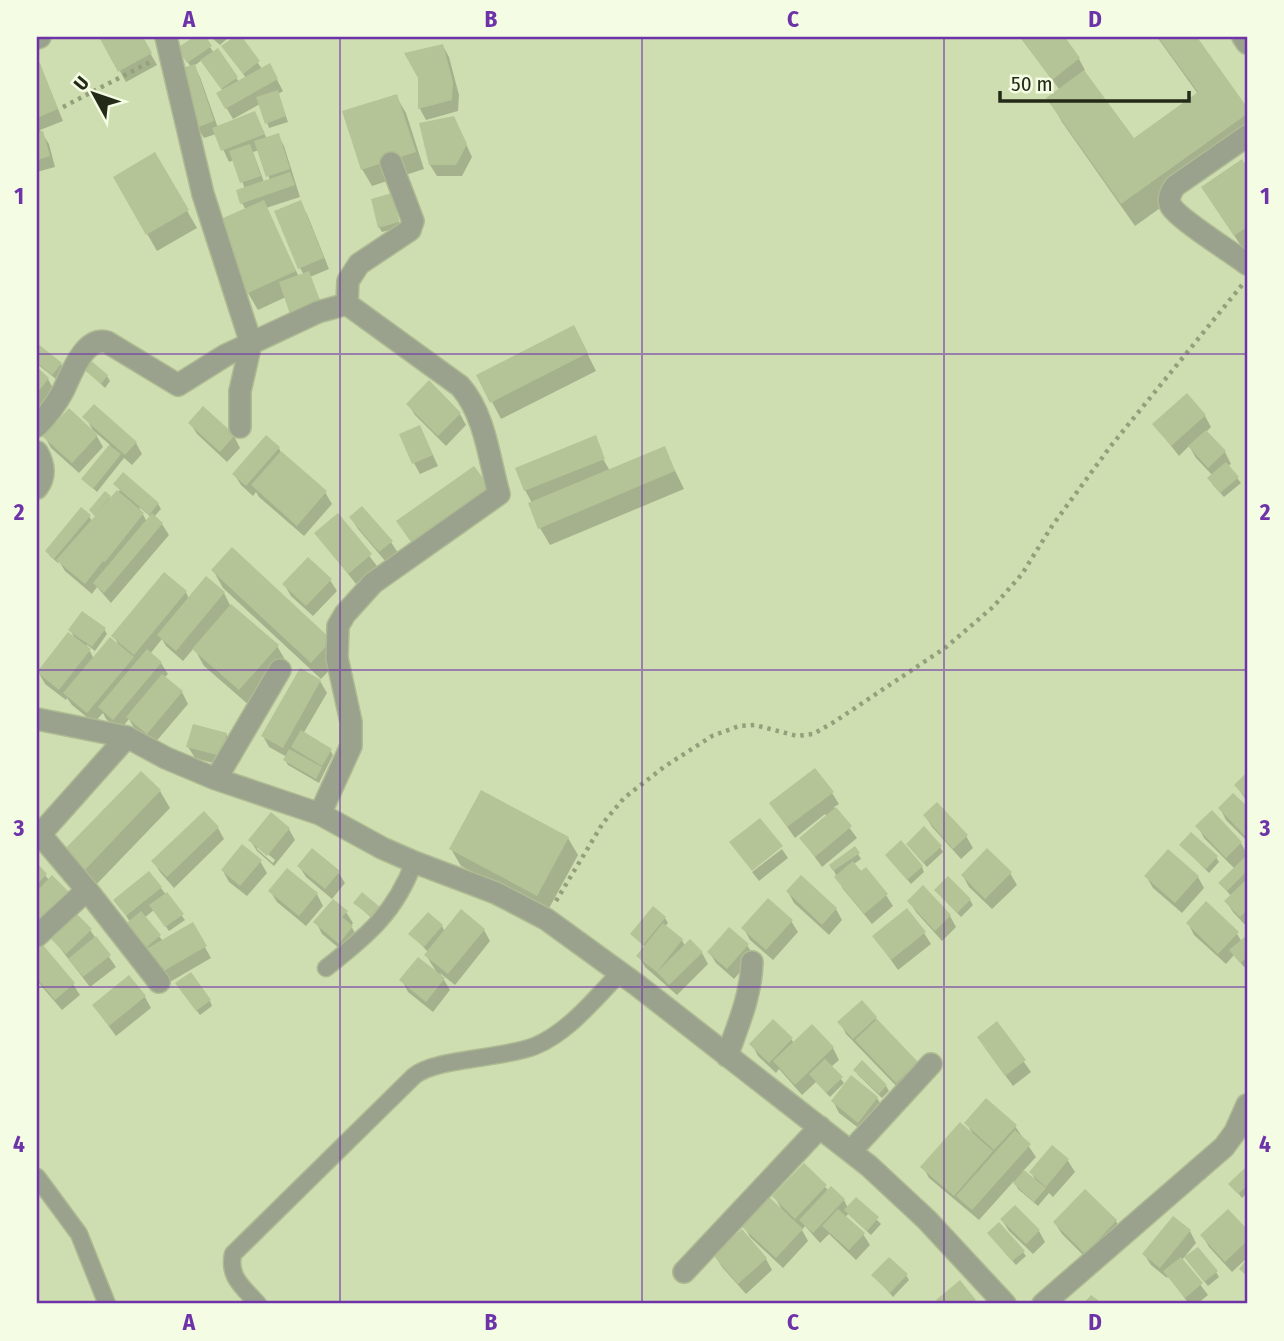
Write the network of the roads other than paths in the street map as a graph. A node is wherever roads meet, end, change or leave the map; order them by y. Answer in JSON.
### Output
{"nodes":[{"id":1,"x":1243,"y":37,"type":"edge"},
{"id":2,"x":1247,"y":43,"type":"edge"},
{"id":3,"x":168,"y":44,"type":"edge"},
{"id":4,"x":1247,"y":136,"type":"edge"},
{"id":5,"x":391,"y":163,"type":"dead end"},
{"id":6,"x":1247,"y":264,"type":"edge"},
{"id":7,"x":347,"y":304,"type":"junction"},
{"id":8,"x":251,"y":343,"type":"junction"},
{"id":9,"x":37,"y":426,"type":"edge"},
{"id":10,"x":240,"y":427,"type":"dead end"},
{"id":11,"x":37,"y":452,"type":"edge"},
{"id":12,"x":37,"y":488,"type":"edge"},
{"id":13,"x":280,"y":670,"type":"dead end"},
{"id":14,"x":37,"y":719,"type":"edge"},
{"id":15,"x":127,"y":737,"type":"junction"},
{"id":16,"x":216,"y":779,"type":"junction"},
{"id":17,"x":320,"y":814,"type":"junction"},
{"id":18,"x":414,"y":862,"type":"junction"},
{"id":19,"x":87,"y":890,"type":"junction"},
{"id":20,"x":37,"y":936,"type":"edge"},
{"id":21,"x":752,"y":962,"type":"dead end"},
{"id":22,"x":326,"y":968,"type":"dead end"},
{"id":23,"x":621,"y":972,"type":"junction"},
{"id":24,"x":159,"y":982,"type":"dead end"},
{"id":25,"x":727,"y":1056,"type":"junction"},
{"id":26,"x":931,"y":1065,"type":"dead end"},
{"id":27,"x":1247,"y":1105,"type":"edge"},
{"id":28,"x":820,"y":1126,"type":"junction"},
{"id":29,"x":851,"y":1151,"type":"junction"},
{"id":30,"x":37,"y":1177,"type":"edge"},
{"id":31,"x":684,"y":1272,"type":"dead end"},
{"id":32,"x":107,"y":1304,"type":"edge"},
{"id":33,"x":258,"y":1304,"type":"edge"},
{"id":34,"x":1005,"y":1304,"type":"edge"},
{"id":35,"x":1043,"y":1304,"type":"edge"}],
"edges":[{"from":1,"to":2,"type":"street"},
{"from":3,"to":8,"type":"street"},
{"from":4,"to":6,"type":"street"},
{"from":5,"to":7,"type":"street"},
{"from":7,"to":8,"type":"street"},
{"from":7,"to":17,"type":"street"},
{"from":8,"to":9,"type":"street"},
{"from":8,"to":10,"type":"street"},
{"from":11,"to":12,"type":"street"},
{"from":13,"to":16,"type":"street"},
{"from":14,"to":15,"type":"street"},
{"from":15,"to":16,"type":"street"},
{"from":15,"to":19,"type":"street"},
{"from":16,"to":17,"type":"street"},
{"from":17,"to":18,"type":"street"},
{"from":18,"to":22,"type":"lane"},
{"from":18,"to":23,"type":"street"},
{"from":19,"to":20,"type":"street"},
{"from":19,"to":24,"type":"street"},
{"from":21,"to":25,"type":"street"},
{"from":23,"to":25,"type":"street"},
{"from":23,"to":33,"type":"lane"},
{"from":25,"to":28,"type":"street"},
{"from":26,"to":29,"type":"street"},
{"from":27,"to":35,"type":"street"},
{"from":28,"to":29,"type":"street"},
{"from":28,"to":31,"type":"street"},
{"from":29,"to":34,"type":"street"},
{"from":30,"to":32,"type":"lane"}]}
